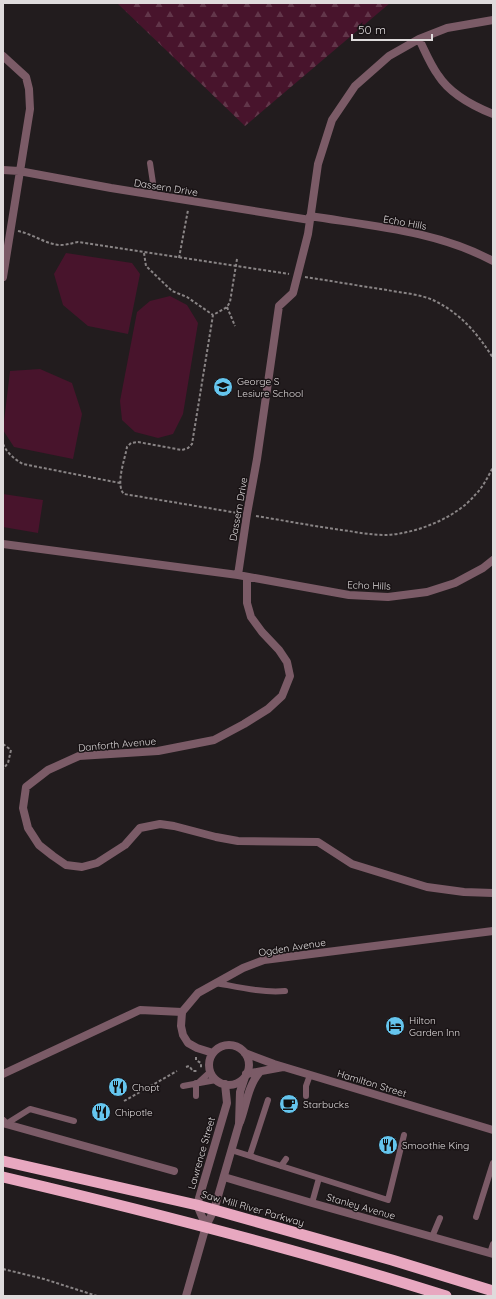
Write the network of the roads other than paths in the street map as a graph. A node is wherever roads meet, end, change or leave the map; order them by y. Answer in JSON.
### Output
{"nodes":[{"id":1,"x":493,"y":20,"type":"edge"},
{"id":2,"x":419,"y":39,"type":"junction"},
{"id":3,"x":3,"y":56,"type":"edge"},
{"id":4,"x":493,"y":114,"type":"edge"},
{"id":5,"x":150,"y":164,"type":"dead end"},
{"id":6,"x":3,"y":170,"type":"edge"},
{"id":7,"x":19,"y":171,"type":"junction"},
{"id":8,"x":150,"y":194,"type":"junction"},
{"id":9,"x":310,"y":218,"type":"junction"},
{"id":10,"x":4,"y":258,"type":"edge"},
{"id":11,"x":493,"y":261,"type":"edge"},
{"id":12,"x":3,"y":277,"type":"edge"},
{"id":13,"x":3,"y":544,"type":"edge"},
{"id":14,"x":493,"y":560,"type":"edge"},
{"id":15,"x":238,"y":575,"type":"junction"},
{"id":16,"x":248,"y":576,"type":"junction"},
{"id":17,"x":493,"y":893,"type":"edge"},
{"id":18,"x":493,"y":932,"type":"edge"},
{"id":19,"x":216,"y":982,"type":"junction"},
{"id":20,"x":284,"y":991,"type":"dead end"},
{"id":21,"x":182,"y":1012,"type":"junction"},
{"id":22,"x":213,"y":1053,"type":"junction"},
{"id":23,"x":245,"y":1053,"type":"junction"},
{"id":24,"x":284,"y":1067,"type":"junction"},
{"id":25,"x":210,"y":1072,"type":"junction"},
{"id":26,"x":259,"y":1073,"type":"junction"},
{"id":27,"x":3,"y":1074,"type":"edge"},
{"id":28,"x":310,"y":1075,"type":"junction"},
{"id":29,"x":246,"y":1076,"type":"junction"},
{"id":30,"x":216,"y":1080,"type":"junction"},
{"id":31,"x":197,"y":1083,"type":"junction"},
{"id":32,"x":225,"y":1084,"type":"junction"},
{"id":33,"x":183,"y":1086,"type":"dead end"},
{"id":34,"x":196,"y":1096,"type":"dead end"},
{"id":35,"x":306,"y":1096,"type":"dead end"},
{"id":36,"x":268,"y":1100,"type":"dead end"},
{"id":37,"x":74,"y":1121,"type":"dead end"},
{"id":38,"x":4,"y":1122,"type":"edge"},
{"id":39,"x":239,"y":1124,"type":"junction"},
{"id":40,"x":493,"y":1130,"type":"edge"},
{"id":41,"x":404,"y":1135,"type":"dead end"},
{"id":42,"x":231,"y":1150,"type":"junction"},
{"id":43,"x":250,"y":1155,"type":"junction"},
{"id":44,"x":286,"y":1159,"type":"dead end"},
{"id":45,"x":3,"y":1161,"type":"edge"},
{"id":46,"x":493,"y":1163,"type":"edge"},
{"id":47,"x":281,"y":1166,"type":"junction"},
{"id":48,"x":174,"y":1171,"type":"dead end"},
{"id":49,"x":3,"y":1177,"type":"edge"},
{"id":50,"x":224,"y":1177,"type":"junction"},
{"id":51,"x":319,"y":1178,"type":"junction"},
{"id":52,"x":312,"y":1203,"type":"junction"},
{"id":53,"x":197,"y":1205,"type":"junction"},
{"id":54,"x":214,"y":1210,"type":"junction"},
{"id":55,"x":476,"y":1217,"type":"dead end"},
{"id":56,"x":440,"y":1218,"type":"dead end"},
{"id":57,"x":206,"y":1226,"type":"junction"},
{"id":58,"x":432,"y":1237,"type":"junction"},
{"id":59,"x":493,"y":1244,"type":"edge"},
{"id":60,"x":492,"y":1253,"type":"edge"},
{"id":61,"x":493,"y":1291,"type":"edge"},
{"id":62,"x":186,"y":1296,"type":"edge"},
{"id":63,"x":446,"y":1296,"type":"edge"}],
"edges":[{"from":1,"to":2,"type":"street","name":"Dassern Drive"},
{"from":2,"to":4,"type":"street"},
{"from":2,"to":9,"type":"street","name":"Dassern Drive"},
{"from":3,"to":7,"type":"street"},
{"from":5,"to":8,"type":"lane"},
{"from":6,"to":7,"type":"street","name":"Dassern Drive"},
{"from":7,"to":8,"type":"street","name":"Dassern Drive"},
{"from":7,"to":10,"type":"street"},
{"from":8,"to":9,"type":"street","name":"Dassern Drive"},
{"from":9,"to":11,"type":"street","name":"Echo Hills"},
{"from":9,"to":15,"type":"street","name":"Dassern Drive"},
{"from":10,"to":12,"type":"street"},
{"from":13,"to":15,"type":"street"},
{"from":14,"to":16,"type":"street","name":"Echo Hills"},
{"from":15,"to":16,"type":"street","name":"Echo Hills"},
{"from":16,"to":17,"type":"street","name":"Danforth Avenue"},
{"from":18,"to":19,"type":"street","name":"Ogden Avenue"},
{"from":19,"to":20,"type":"lane"},
{"from":19,"to":21,"type":"street","name":"Ogden Avenue"},
{"from":21,"to":22,"type":"street"},
{"from":21,"to":27,"type":"street"},
{"from":22,"to":23,"type":"street"},
{"from":22,"to":25,"type":"street"},
{"from":23,"to":24,"type":"street","name":"Hamilton Street"},
{"from":23,"to":29,"type":"street"},
{"from":24,"to":26,"type":"street"},
{"from":24,"to":28,"type":"street","name":"Hamilton Street"},
{"from":25,"to":30,"type":"street"},
{"from":25,"to":31,"type":"lane"},
{"from":26,"to":29,"type":"street"},
{"from":26,"to":39,"type":"street"},
{"from":28,"to":35,"type":"lane"},
{"from":28,"to":40,"type":"street","name":"Hamilton Street"},
{"from":29,"to":32,"type":"street"},
{"from":29,"to":39,"type":"street"},
{"from":30,"to":31,"type":"lane"},
{"from":30,"to":32,"type":"street"},
{"from":31,"to":33,"type":"lane"},
{"from":31,"to":34,"type":"lane"},
{"from":32,"to":53,"type":"street","name":"Lawrence Street"},
{"from":36,"to":43,"type":"lane"},
{"from":37,"to":38,"type":"lane"},
{"from":38,"to":48,"type":"street"},
{"from":39,"to":42,"type":"street"},
{"from":41,"to":51,"type":"lane"},
{"from":42,"to":43,"type":"lane"},
{"from":42,"to":50,"type":"street"},
{"from":43,"to":47,"type":"lane"},
{"from":44,"to":47,"type":"lane"},
{"from":45,"to":53,"type":"highway","name":"Saw Mill River Parkway"},
{"from":46,"to":55,"type":"lane"},
{"from":47,"to":51,"type":"lane"},
{"from":49,"to":57,"type":"highway"},
{"from":50,"to":52,"type":"street","name":"Stanley Avenue"},
{"from":50,"to":54,"type":"street"},
{"from":51,"to":52,"type":"lane"},
{"from":52,"to":58,"type":"street","name":"Stanley Avenue"},
{"from":53,"to":54,"type":"highway","name":"Saw Mill River Parkway"},
{"from":53,"to":57,"type":"street","name":"Lawrence Street"},
{"from":54,"to":57,"type":"street"},
{"from":54,"to":61,"type":"highway","name":"Saw Mill River Parkway"},
{"from":56,"to":58,"type":"lane"},
{"from":57,"to":62,"type":"street"},
{"from":57,"to":63,"type":"highway"},
{"from":58,"to":60,"type":"street","name":"Stanley Avenue"},
{"from":59,"to":60,"type":"lane"}]}
